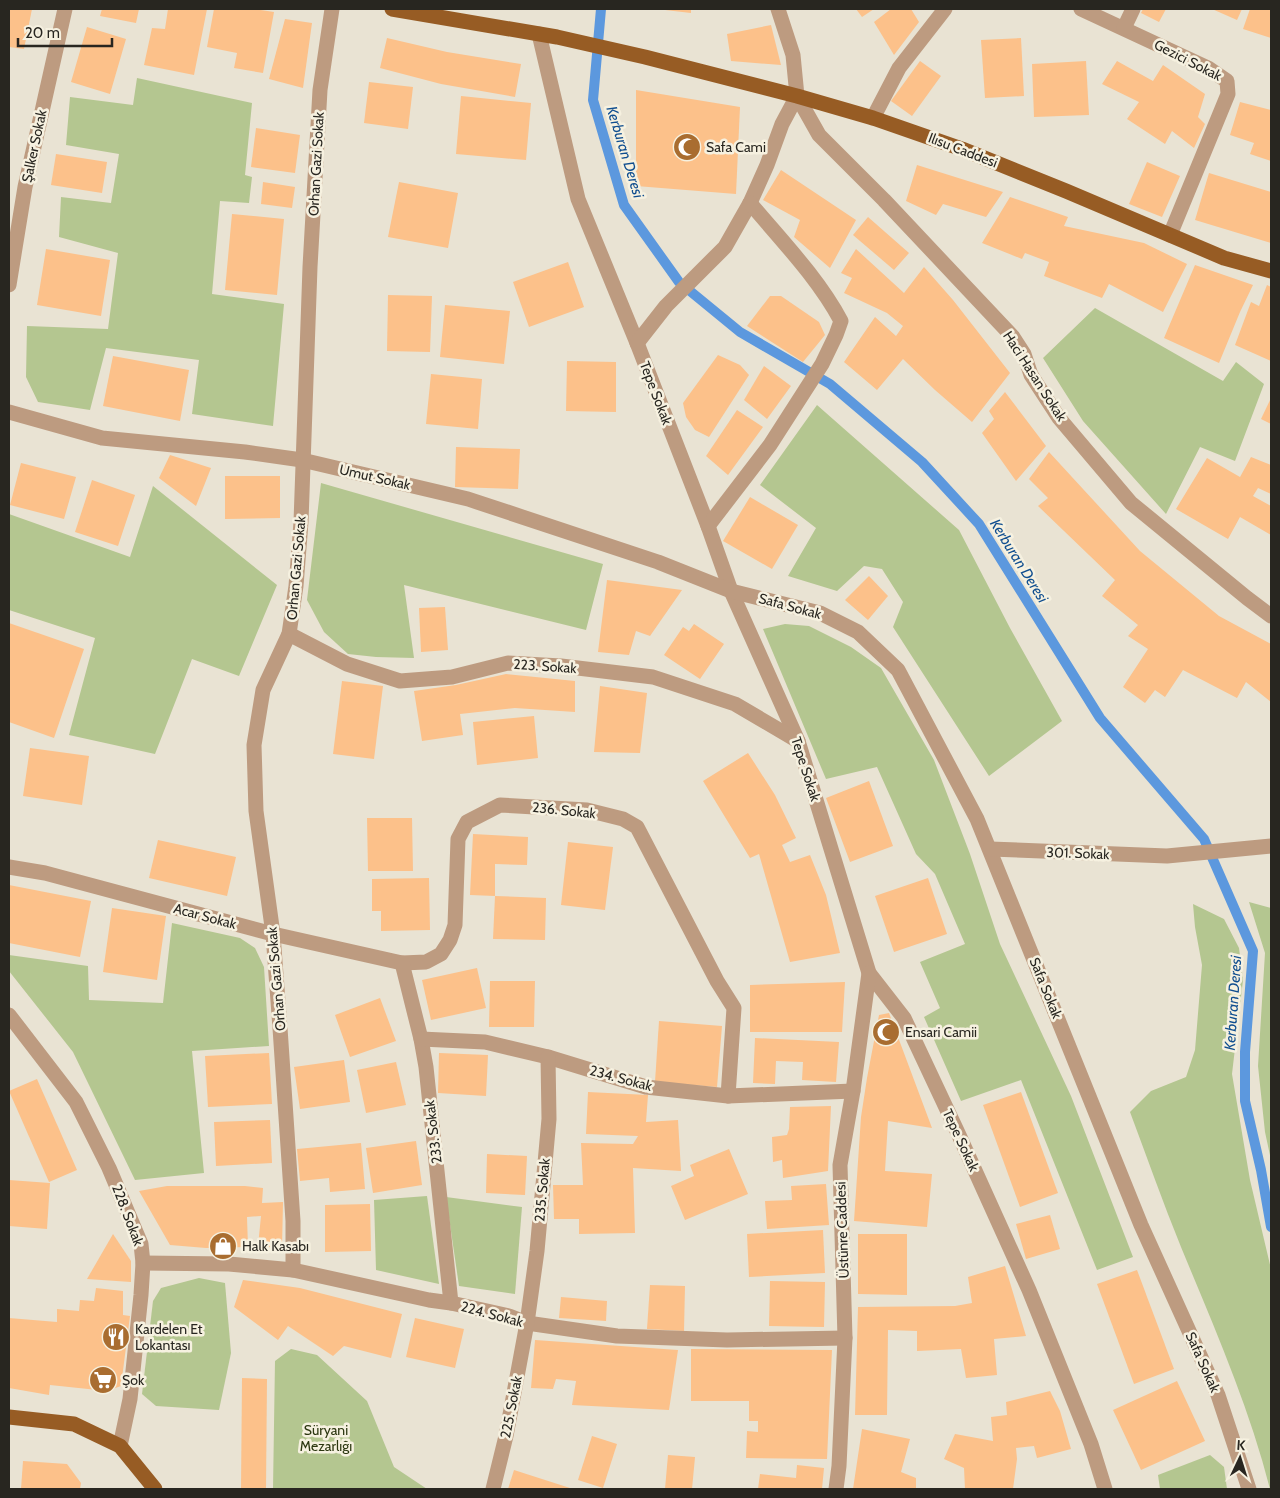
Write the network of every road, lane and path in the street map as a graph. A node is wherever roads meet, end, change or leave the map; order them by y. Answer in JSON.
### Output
{"nodes":[{"id":1,"x":65,"y":9,"type":"edge"},
{"id":2,"x":332,"y":9,"type":"edge"},
{"id":3,"x":392,"y":9,"type":"edge"},
{"id":4,"x":778,"y":9,"type":"edge"},
{"id":5,"x":945,"y":9,"type":"edge"},
{"id":6,"x":1081,"y":9,"type":"edge"},
{"id":7,"x":1133,"y":9,"type":"edge"},
{"id":8,"x":1124,"y":28,"type":"junction"},
{"id":9,"x":539,"y":34,"type":"junction"},
{"id":10,"x":797,"y":96,"type":"junction"},
{"id":11,"x":874,"y":118,"type":"junction"},
{"id":12,"x":750,"y":203,"type":"junction"},
{"id":13,"x":1170,"y":235,"type":"junction"},
{"id":14,"x":1271,"y":271,"type":"edge"},
{"id":15,"x":9,"y":285,"type":"edge"},
{"id":16,"x":637,"y":343,"type":"junction"},
{"id":17,"x":9,"y":412,"type":"edge"},
{"id":18,"x":302,"y":460,"type":"junction"},
{"id":19,"x":708,"y":526,"type":"junction"},
{"id":20,"x":731,"y":591,"type":"junction"},
{"id":21,"x":1271,"y":616,"type":"edge"},
{"id":22,"x":290,"y":634,"type":"junction"},
{"id":23,"x":798,"y":741,"type":"junction"},
{"id":24,"x":1271,"y":846,"type":"edge"},
{"id":25,"x":990,"y":849,"type":"junction"},
{"id":26,"x":9,"y":867,"type":"edge"},
{"id":27,"x":273,"y":934,"type":"junction"},
{"id":28,"x":402,"y":963,"type":"junction"},
{"id":29,"x":869,"y":973,"type":"junction"},
{"id":30,"x":9,"y":1015,"type":"edge"},
{"id":31,"x":421,"y":1039,"type":"junction"},
{"id":32,"x":548,"y":1057,"type":"junction"},
{"id":33,"x":853,"y":1092,"type":"junction"},
{"id":34,"x":728,"y":1096,"type":"junction"},
{"id":35,"x":143,"y":1263,"type":"junction"},
{"id":36,"x":293,"y":1270,"type":"junction"},
{"id":37,"x":451,"y":1303,"type":"junction"},
{"id":38,"x":527,"y":1323,"type":"junction"},
{"id":39,"x":845,"y":1338,"type":"junction"},
{"id":40,"x":9,"y":1417,"type":"edge"},
{"id":41,"x":120,"y":1446,"type":"junction"},
{"id":42,"x":155,"y":1489,"type":"edge"},
{"id":43,"x":493,"y":1489,"type":"edge"},
{"id":44,"x":836,"y":1489,"type":"edge"},
{"id":45,"x":1105,"y":1489,"type":"edge"},
{"id":46,"x":1249,"y":1489,"type":"edge"}],
"edges":[{"from":1,"to":15,"type":"street","name":"Şalker Sokak"},
{"from":2,"to":18,"type":"street","name":"Orhan Gazi Sokak"},
{"from":3,"to":9,"type":"main road"},
{"from":4,"to":10,"type":"street"},
{"from":5,"to":11,"type":"street"},
{"from":6,"to":8,"type":"street","name":"Gezici Sokak"},
{"from":7,"to":8,"type":"street"},
{"from":8,"to":13,"type":"street","name":"Gezici Sokak"},
{"from":9,"to":10,"type":"main road","name":"Ilısu Caddesi"},
{"from":9,"to":16,"type":"street","name":"Tepe Sokak"},
{"from":10,"to":11,"type":"main road","name":"Ilısu Caddesi"},
{"from":10,"to":12,"type":"street"},
{"from":10,"to":21,"type":"street","name":"Haci Hasan Sokak"},
{"from":11,"to":13,"type":"main road","name":"Ilısu Caddesi"},
{"from":12,"to":16,"type":"street"},
{"from":12,"to":19,"type":"street"},
{"from":13,"to":14,"type":"main road","name":"Ilısu Caddesi"},
{"from":16,"to":19,"type":"street","name":"Tepe Sokak"},
{"from":17,"to":18,"type":"street","name":"Umut Sokak"},
{"from":18,"to":20,"type":"street","name":"Umut Sokak"},
{"from":18,"to":22,"type":"street","name":"Orhan Gazi Sokak"},
{"from":19,"to":20,"type":"street","name":"Tepe Sokak"},
{"from":20,"to":23,"type":"street","name":"Tepe Sokak"},
{"from":20,"to":25,"type":"street","name":"Safa Sokak"},
{"from":22,"to":23,"type":"street","name":"223. Sokak"},
{"from":22,"to":27,"type":"street","name":"Orhan Gazi Sokak"},
{"from":23,"to":29,"type":"street","name":"Tepe Sokak"},
{"from":24,"to":25,"type":"street","name":"301. Sokak"},
{"from":25,"to":46,"type":"street","name":"Safa Sokak"},
{"from":26,"to":27,"type":"street","name":"Acar Sokak"},
{"from":27,"to":28,"type":"street","name":"Acar Sokak"},
{"from":27,"to":36,"type":"street","name":"Orhan Gazi Sokak"},
{"from":28,"to":31,"type":"street","name":"233. Sokak"},
{"from":28,"to":34,"type":"street","name":"236. Sokak"},
{"from":29,"to":33,"type":"street","name":"Üstünre Caddesi"},
{"from":29,"to":45,"type":"street","name":"Tepe Sokak"},
{"from":30,"to":35,"type":"street","name":"228. Sokak"},
{"from":31,"to":32,"type":"street","name":"234. Sokak"},
{"from":31,"to":37,"type":"street","name":"233. Sokak"},
{"from":32,"to":34,"type":"street","name":"234. Sokak"},
{"from":32,"to":38,"type":"street","name":"235. Sokak"},
{"from":33,"to":34,"type":"street","name":"234. Sokak"},
{"from":33,"to":39,"type":"street","name":"Üstünre Caddesi"},
{"from":35,"to":36,"type":"street","name":"224. Sokak"},
{"from":35,"to":41,"type":"street","name":"228. Sokak"},
{"from":36,"to":37,"type":"street","name":"224. Sokak"},
{"from":37,"to":38,"type":"street","name":"224. Sokak"},
{"from":38,"to":39,"type":"street","name":"224. Sokak"},
{"from":38,"to":43,"type":"street","name":"225. Sokak"},
{"from":39,"to":44,"type":"street","name":"Üstünre Caddesi"},
{"from":40,"to":41,"type":"main road"},
{"from":41,"to":42,"type":"main road"}]}
